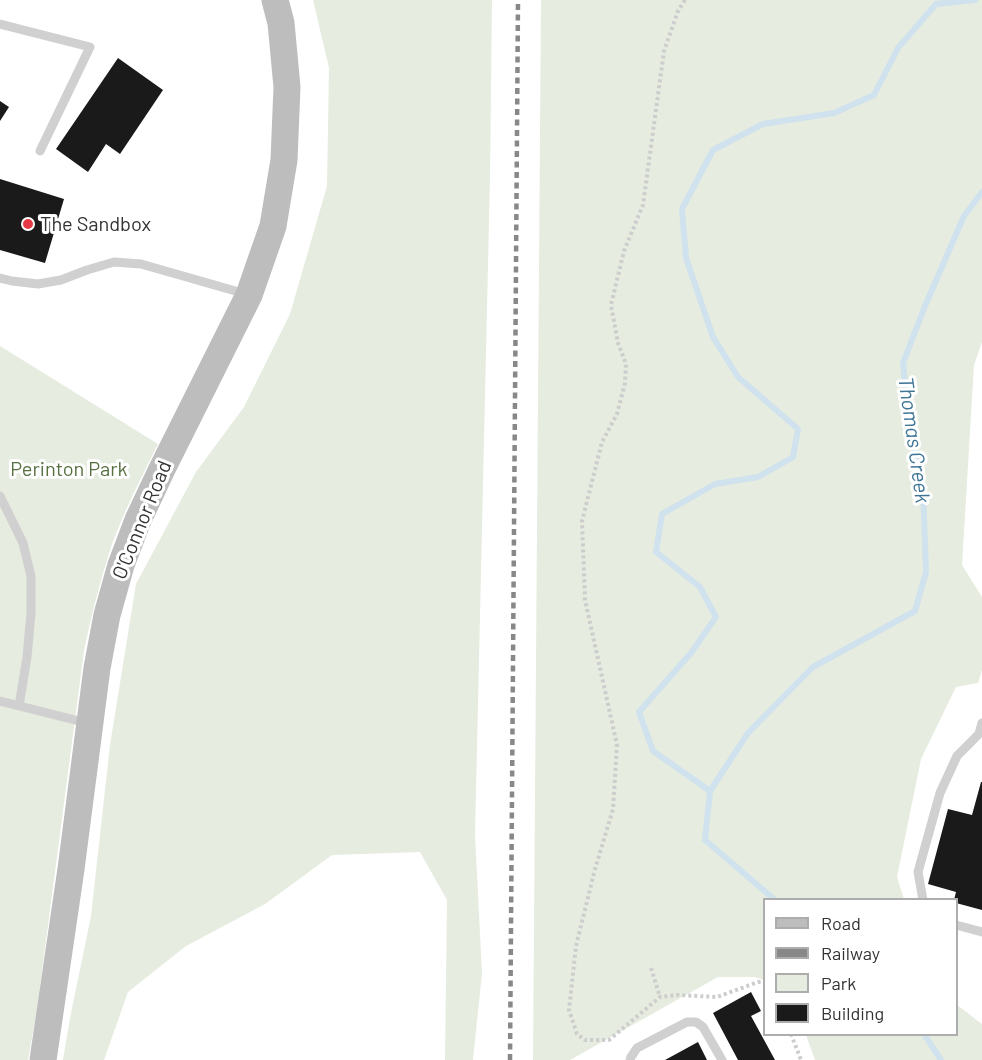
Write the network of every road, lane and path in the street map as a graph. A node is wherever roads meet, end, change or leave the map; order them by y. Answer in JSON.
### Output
{"nodes":[{"id":1,"x":275,"y":0,"type":"edge"},
{"id":2,"x":685,"y":0,"type":"edge"},
{"id":3,"x":0,"y":24,"type":"edge"},
{"id":4,"x":40,"y":150,"type":"dead end"},
{"id":5,"x":0,"y":278,"type":"edge"},
{"id":6,"x":249,"y":295,"type":"junction"},
{"id":7,"x":0,"y":496,"type":"edge"},
{"id":8,"x":0,"y":701,"type":"edge"},
{"id":9,"x":19,"y":706,"type":"junction"},
{"id":10,"x":982,"y":723,"type":"edge"},
{"id":11,"x":89,"y":724,"type":"junction"},
{"id":12,"x":980,"y":734,"type":"edge"},
{"id":13,"x":923,"y":898,"type":"edge"},
{"id":14,"x":958,"y":926,"type":"edge"},
{"id":15,"x":982,"y":932,"type":"edge"},
{"id":16,"x":651,"y":968,"type":"dead end"},
{"id":17,"x":763,"y":982,"type":"edge"},
{"id":18,"x":660,"y":997,"type":"junction"},
{"id":19,"x":791,"y":1036,"type":"edge"},
{"id":20,"x":43,"y":1060,"type":"edge"},
{"id":21,"x":630,"y":1060,"type":"edge"},
{"id":22,"x":722,"y":1060,"type":"edge"},
{"id":23,"x":801,"y":1060,"type":"edge"}],
"edges":[{"from":1,"to":6,"type":"street","name":"O'Connor Road"},
{"from":2,"to":18,"type":"path"},
{"from":3,"to":4,"type":"lane"},
{"from":5,"to":6,"type":"lane"},
{"from":6,"to":11,"type":"street","name":"O'Connor Road"},
{"from":7,"to":9,"type":"lane"},
{"from":8,"to":9,"type":"lane"},
{"from":9,"to":11,"type":"lane"},
{"from":10,"to":12,"type":"lane"},
{"from":11,"to":20,"type":"street","name":"O'Connor Road"},
{"from":12,"to":13,"type":"lane"},
{"from":14,"to":15,"type":"lane"},
{"from":16,"to":18,"type":"path"},
{"from":17,"to":18,"type":"path"},
{"from":19,"to":23,"type":"path"},
{"from":21,"to":22,"type":"lane"}]}
